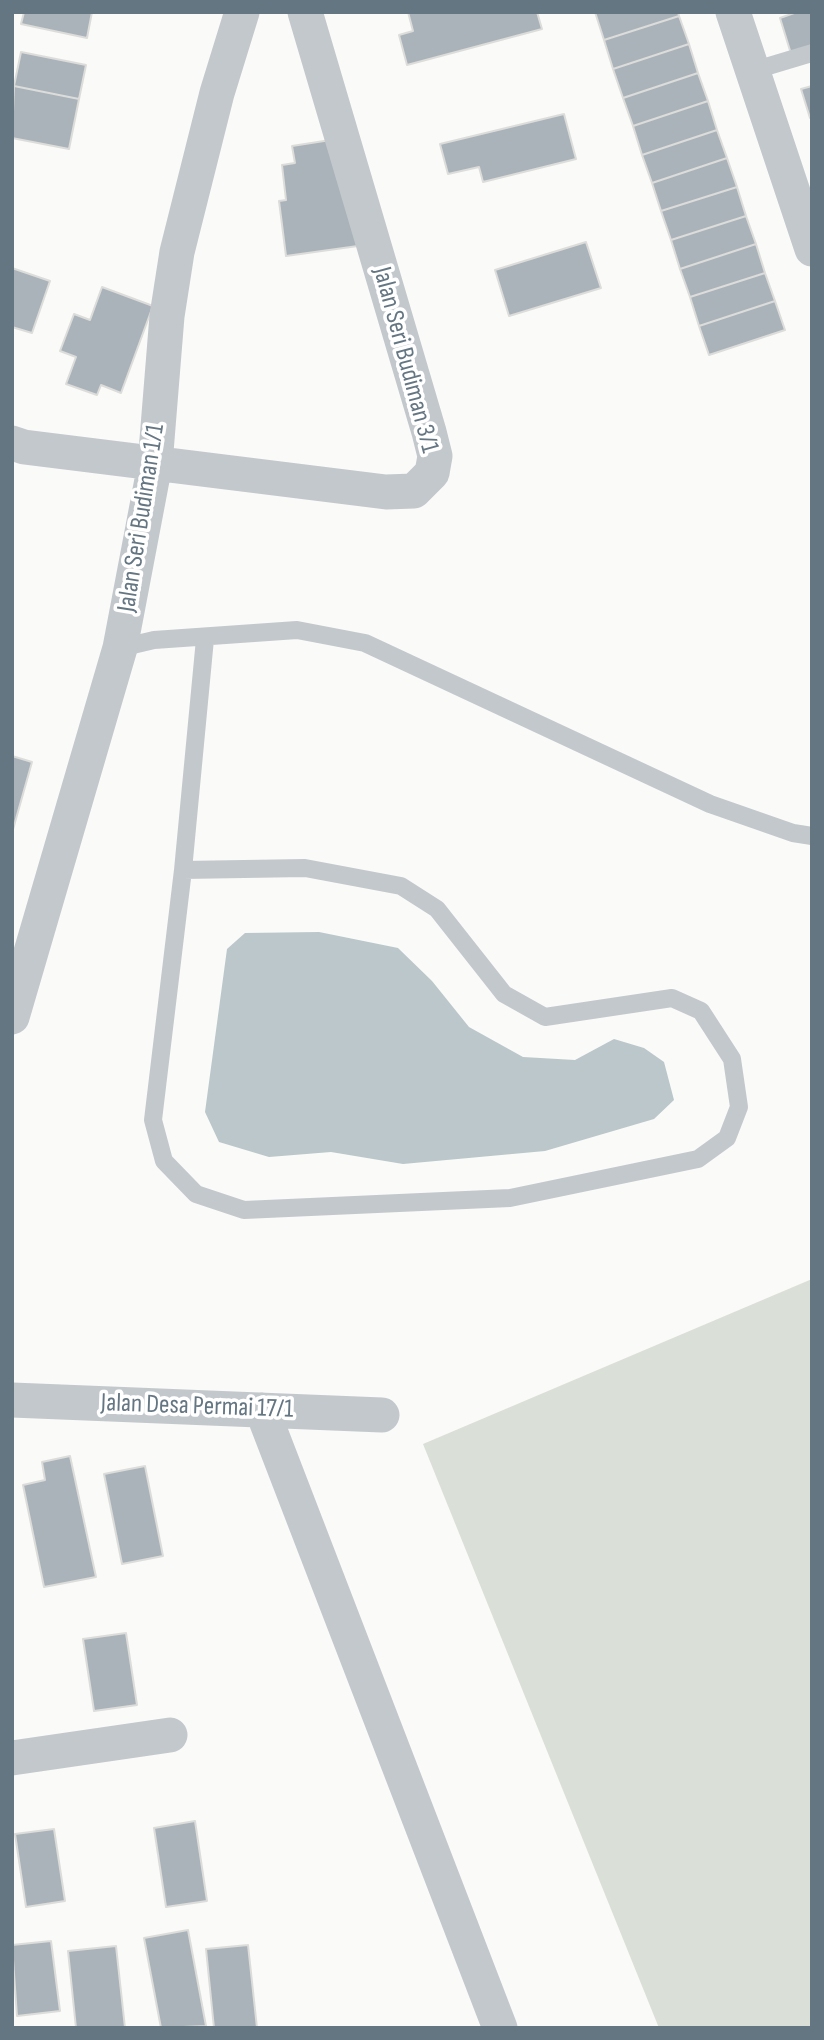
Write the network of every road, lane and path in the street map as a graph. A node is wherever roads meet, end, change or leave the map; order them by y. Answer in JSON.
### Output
{"nodes":[{"id":1,"x":242,"y":12,"type":"edge"},
{"id":2,"x":305,"y":12,"type":"edge"},
{"id":3,"x":733,"y":12,"type":"edge"},
{"id":4,"x":812,"y":53,"type":"edge"},
{"id":5,"x":752,"y":71,"type":"junction"},
{"id":6,"x":812,"y":249,"type":"edge"},
{"id":7,"x":12,"y":443,"type":"edge"},
{"id":8,"x":155,"y":464,"type":"junction"},
{"id":9,"x":205,"y":639,"type":"junction"},
{"id":10,"x":120,"y":648,"type":"junction"},
{"id":11,"x":812,"y":836,"type":"edge"},
{"id":12,"x":183,"y":870,"type":"junction"},
{"id":13,"x":12,"y":1017,"type":"edge"},
{"id":14,"x":12,"y":1400,"type":"edge"},
{"id":15,"x":262,"y":1410,"type":"junction"},
{"id":16,"x":382,"y":1415,"type":"dead end"},
{"id":17,"x":170,"y":1735,"type":"dead end"},
{"id":18,"x":12,"y":1758,"type":"edge"},
{"id":19,"x":500,"y":2028,"type":"edge"}],
"edges":[{"from":1,"to":8,"type":"street","name":"Jalan Seri Budiman 1/1"},
{"from":2,"to":8,"type":"street","name":"Jalan Seri Budiman 3/1"},
{"from":3,"to":5,"type":"street"},
{"from":4,"to":5,"type":"lane"},
{"from":5,"to":6,"type":"street"},
{"from":7,"to":8,"type":"street","name":"Jalan Seri Budiman 3/1"},
{"from":8,"to":10,"type":"street","name":"Jalan Seri Budiman 1/1"},
{"from":9,"to":10,"type":"lane"},
{"from":9,"to":11,"type":"lane"},
{"from":9,"to":12,"type":"lane"},
{"from":10,"to":13,"type":"street","name":"Jalan Seri Budiman 1/1"},
{"from":12,"to":12,"type":"lane"},
{"from":14,"to":15,"type":"street","name":"Jalan Desa Permai 17/1"},
{"from":15,"to":16,"type":"street","name":"Jalan Desa Permai 17/1"},
{"from":15,"to":19,"type":"street"},
{"from":17,"to":18,"type":"street"}]}
